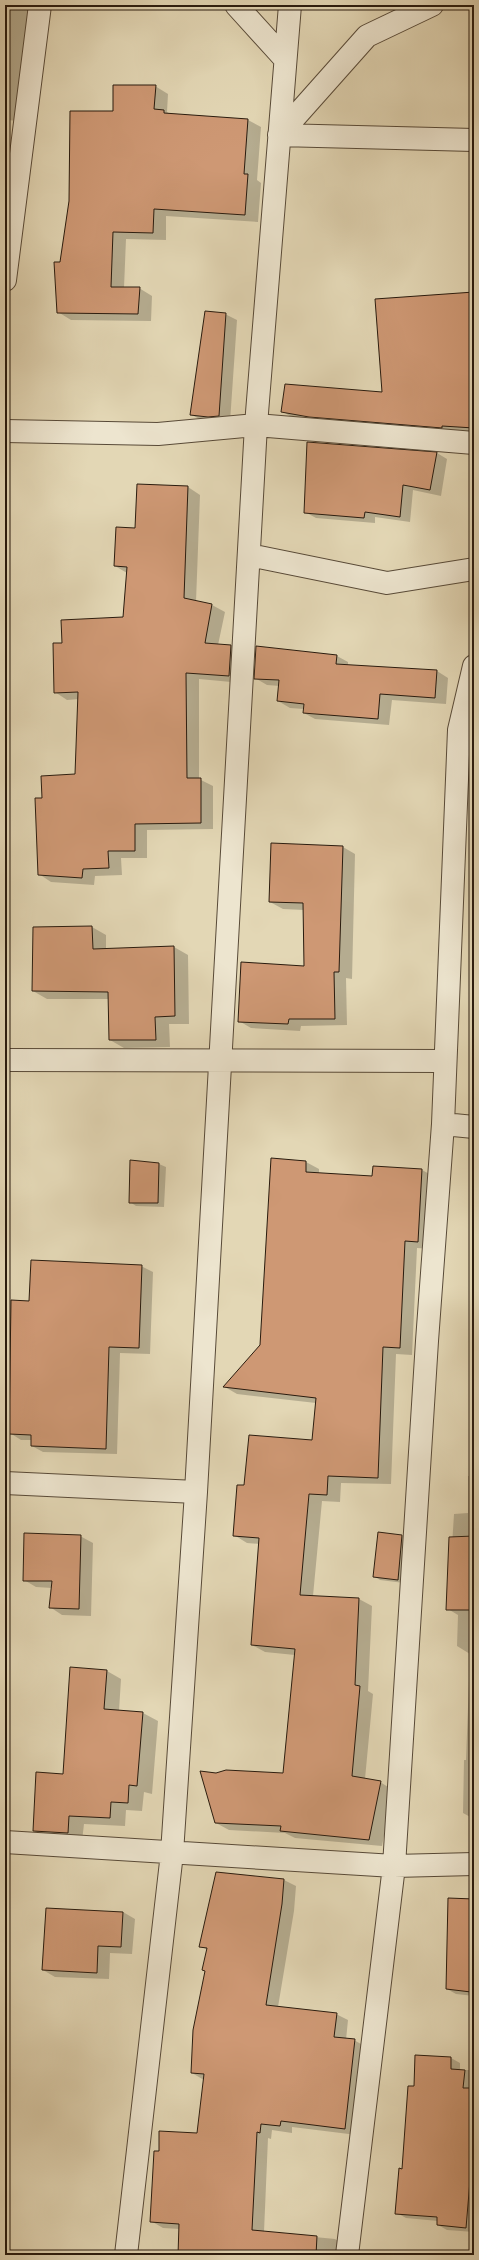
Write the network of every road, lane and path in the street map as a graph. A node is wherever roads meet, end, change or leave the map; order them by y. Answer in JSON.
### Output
{"nodes":[{"id":1,"x":40,"y":5,"type":"edge"},
{"id":2,"x":236,"y":5,"type":"edge"},
{"id":3,"x":290,"y":5,"type":"edge"},
{"id":4,"x":432,"y":5,"type":"edge"},
{"id":5,"x":285,"y":59,"type":"junction"},
{"id":6,"x":279,"y":135,"type":"junction"},
{"id":7,"x":474,"y":140,"type":"edge"},
{"id":8,"x":5,"y":280,"type":"edge"},
{"id":9,"x":256,"y":425,"type":"junction"},
{"id":10,"x":5,"y":431,"type":"edge"},
{"id":11,"x":474,"y":443,"type":"edge"},
{"id":12,"x":249,"y":555,"type":"junction"},
{"id":13,"x":474,"y":569,"type":"edge"},
{"id":14,"x":474,"y":666,"type":"edge"},
{"id":15,"x":5,"y":1060,"type":"edge"},
{"id":16,"x":219,"y":1060,"type":"junction"},
{"id":17,"x":444,"y":1061,"type":"junction"},
{"id":18,"x":443,"y":1124,"type":"junction"},
{"id":19,"x":474,"y":1127,"type":"edge"},
{"id":20,"x":5,"y":1483,"type":"edge"},
{"id":21,"x":196,"y":1492,"type":"junction"},
{"id":22,"x":5,"y":1842,"type":"edge"},
{"id":23,"x":172,"y":1853,"type":"junction"},
{"id":24,"x":474,"y":1864,"type":"edge"},
{"id":25,"x":394,"y":1866,"type":"junction"},
{"id":26,"x":126,"y":2255,"type":"edge"},
{"id":27,"x":347,"y":2255,"type":"edge"}],
"edges":[{"from":1,"to":8,"type":"street"},
{"from":2,"to":5,"type":"street"},
{"from":3,"to":5,"type":"street"},
{"from":4,"to":6,"type":"street"},
{"from":5,"to":6,"type":"street"},
{"from":6,"to":7,"type":"street"},
{"from":6,"to":9,"type":"street"},
{"from":9,"to":10,"type":"street"},
{"from":9,"to":11,"type":"street"},
{"from":9,"to":12,"type":"street"},
{"from":12,"to":13,"type":"street"},
{"from":12,"to":16,"type":"street"},
{"from":14,"to":17,"type":"street"},
{"from":15,"to":16,"type":"street"},
{"from":16,"to":17,"type":"street"},
{"from":16,"to":21,"type":"street"},
{"from":17,"to":18,"type":"street"},
{"from":18,"to":19,"type":"street"},
{"from":18,"to":25,"type":"street"},
{"from":20,"to":21,"type":"street"},
{"from":21,"to":23,"type":"street"},
{"from":22,"to":23,"type":"street"},
{"from":23,"to":25,"type":"street"},
{"from":23,"to":26,"type":"street"},
{"from":24,"to":25,"type":"street"},
{"from":25,"to":27,"type":"street"}]}
